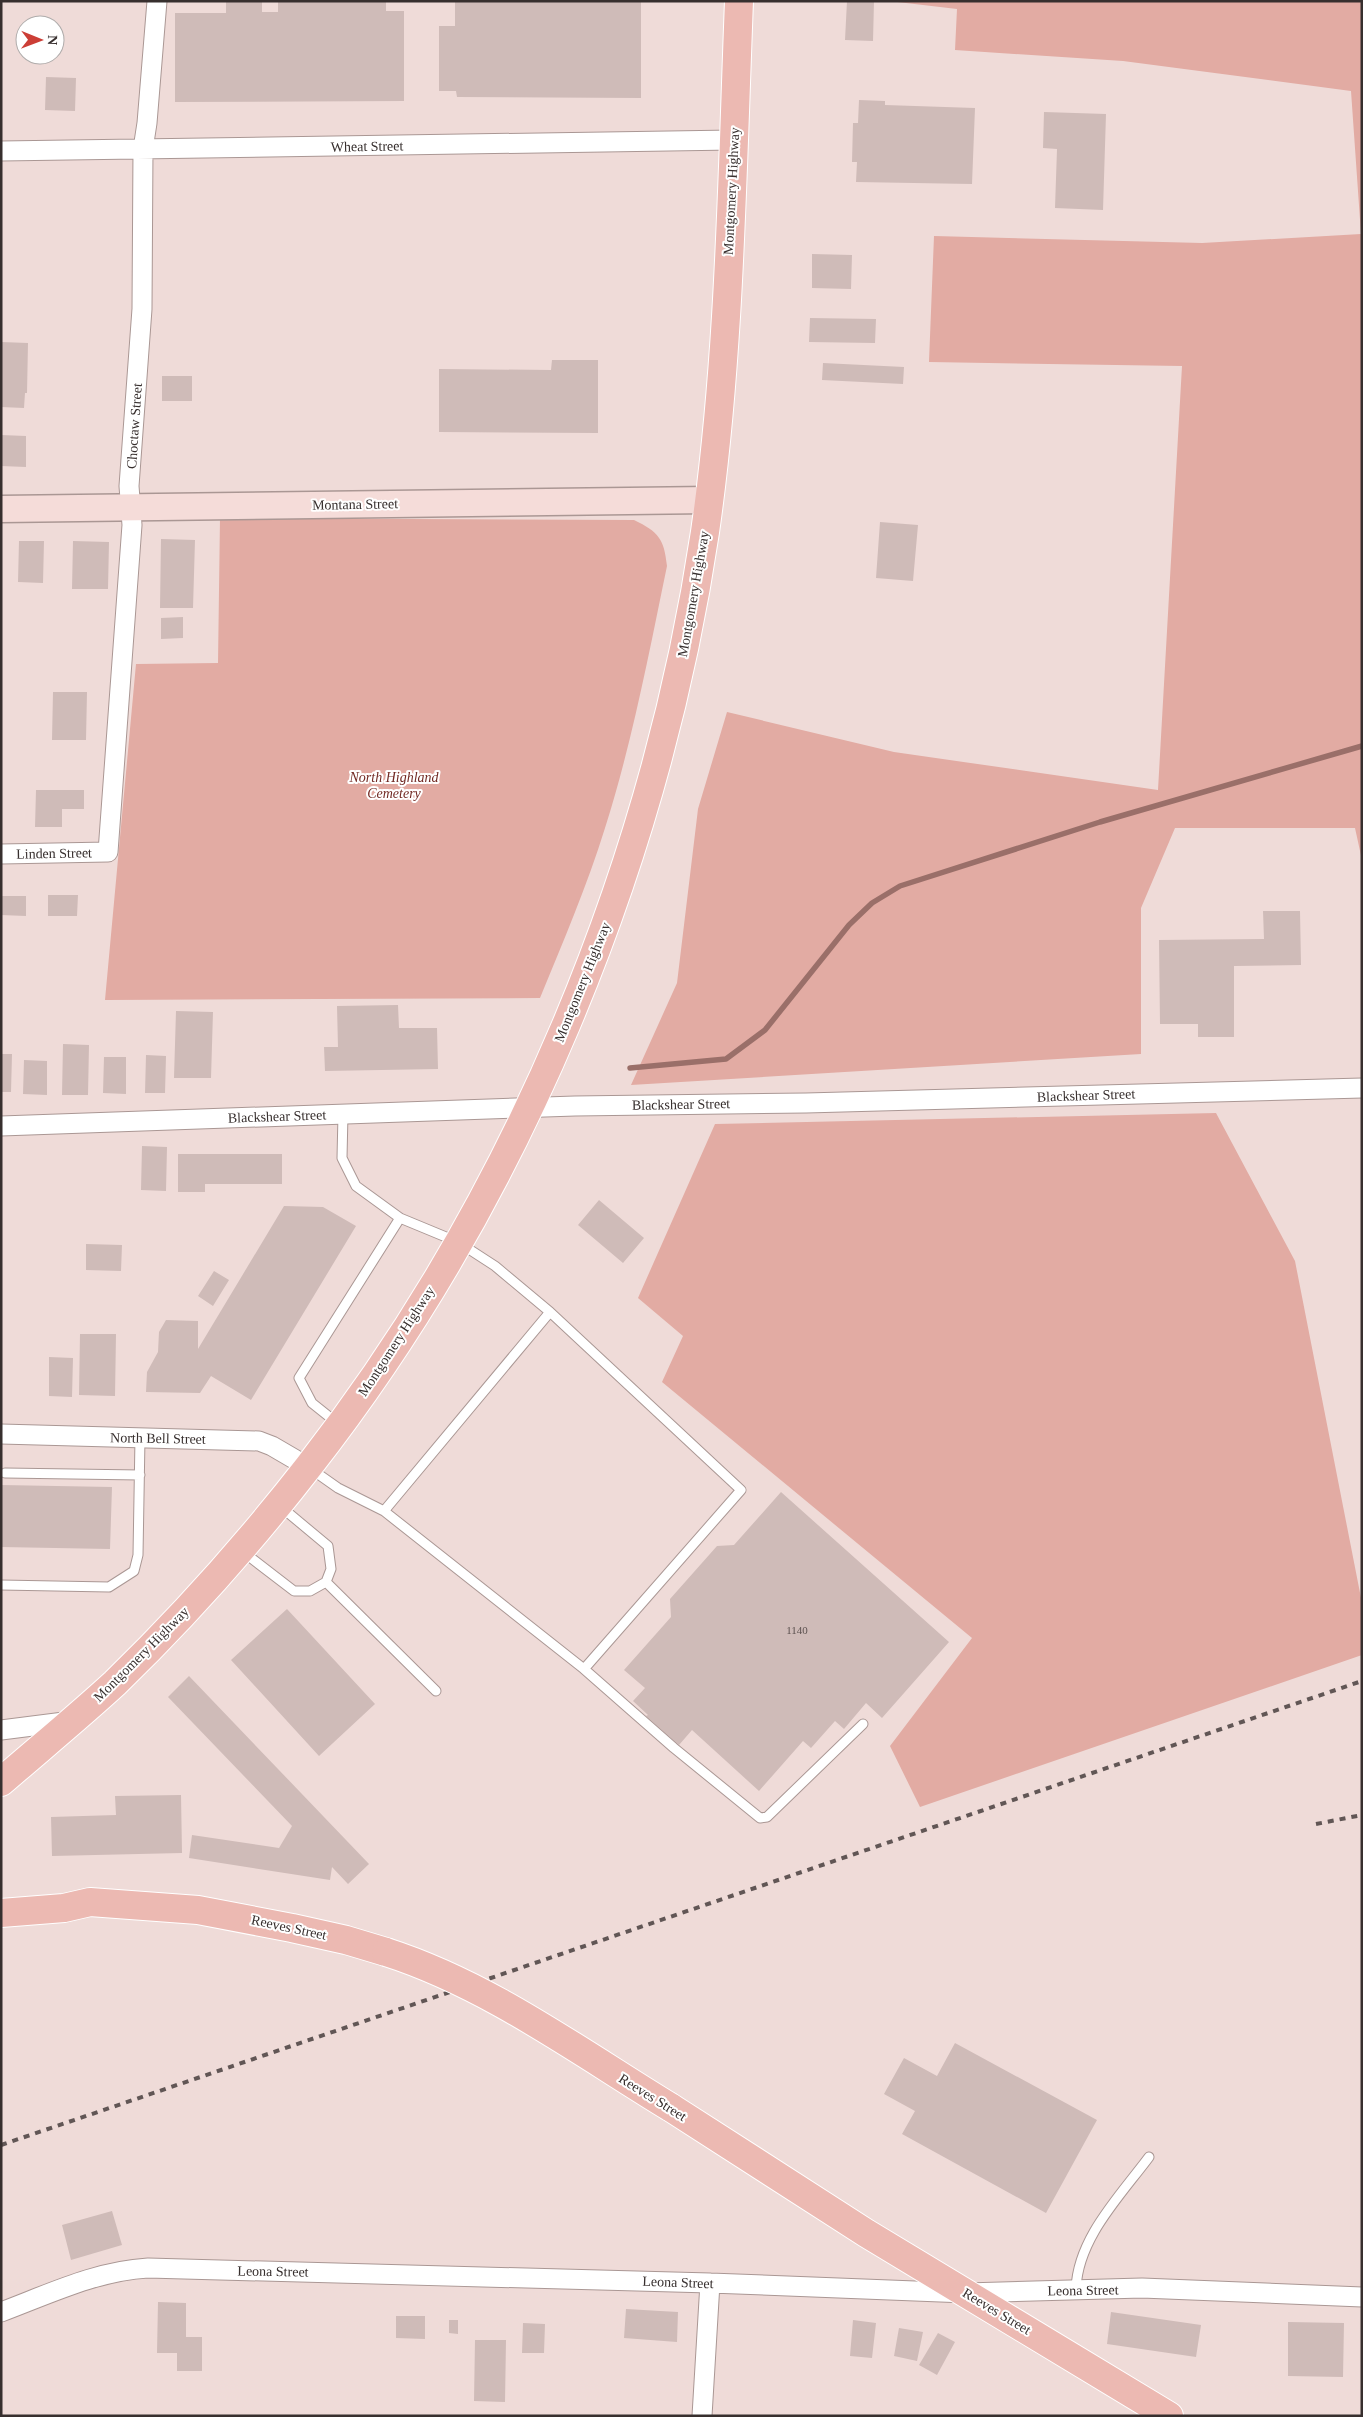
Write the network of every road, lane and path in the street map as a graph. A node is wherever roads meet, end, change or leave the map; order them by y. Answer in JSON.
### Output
{"nodes":[{"id":1,"x":157,"y":1,"type":"edge"},
{"id":2,"x":739,"y":1,"type":"edge"},
{"id":3,"x":733,"y":140,"type":"junction"},
{"id":4,"x":142,"y":150,"type":"junction"},
{"id":5,"x":1,"y":151,"type":"edge"},
{"id":6,"x":709,"y":500,"type":"junction"},
{"id":7,"x":131,"y":507,"type":"junction"},
{"id":8,"x":1,"y":509,"type":"edge"},
{"id":9,"x":108,"y":852,"type":"joint"},
{"id":10,"x":1,"y":854,"type":"edge"},
{"id":11,"x":1362,"y":1088,"type":"edge"},
{"id":12,"x":531,"y":1108,"type":"junction"},
{"id":13,"x":343,"y":1114,"type":"junction"},
{"id":14,"x":1,"y":1126,"type":"edge"},
{"id":15,"x":400,"y":1218,"type":"junction"},
{"id":16,"x":458,"y":1242,"type":"junction"},
{"id":17,"x":550,"y":1312,"type":"junction"},
{"id":18,"x":340,"y":1425,"type":"junction"},
{"id":19,"x":1,"y":1434,"type":"edge"},
{"id":20,"x":140,"y":1438,"type":"junction"},
{"id":21,"x":308,"y":1467,"type":"junction"},
{"id":22,"x":5,"y":1474,"type":"dead end"},
{"id":23,"x":140,"y":1475,"type":"junction"},
{"id":24,"x":278,"y":1504,"type":"junction"},
{"id":25,"x":384,"y":1511,"type":"junction"},
{"id":26,"x":240,"y":1549,"type":"junction"},
{"id":27,"x":326,"y":1582,"type":"junction"},
{"id":28,"x":1,"y":1585,"type":"edge"},
{"id":29,"x":584,"y":1669,"type":"junction"},
{"id":30,"x":436,"y":1691,"type":"dead end"},
{"id":31,"x":72,"y":1721,"type":"junction"},
{"id":32,"x":863,"y":1724,"type":"dead end"},
{"id":33,"x":1,"y":1730,"type":"edge"},
{"id":34,"x":1,"y":1782,"type":"edge"},
{"id":35,"x":3,"y":1899,"type":"edge"},
{"id":36,"x":1149,"y":2157,"type":"dead end"},
{"id":37,"x":710,"y":2283,"type":"junction"},
{"id":38,"x":1076,"y":2290,"type":"junction"},
{"id":39,"x":966,"y":2293,"type":"junction"},
{"id":40,"x":1362,"y":2297,"type":"edge"},
{"id":41,"x":1,"y":2312,"type":"edge"},
{"id":42,"x":702,"y":2416,"type":"edge"},
{"id":43,"x":1169,"y":2416,"type":"edge"}],
"edges":[{"from":1,"to":4,"type":"street","name":"Choctaw Street"},
{"from":2,"to":3,"type":"main road","name":"Montgomery Highway"},
{"from":3,"to":4,"type":"street","name":"Wheat Street"},
{"from":3,"to":6,"type":"main road","name":"Montgomery Highway"},
{"from":4,"to":5,"type":"street","name":"Wheat Street"},
{"from":4,"to":7,"type":"street","name":"Choctaw Street"},
{"from":6,"to":7,"type":"street","name":"Montana Street"},
{"from":6,"to":12,"type":"main road","name":"Montgomery Highway"},
{"from":7,"to":8,"type":"street","name":"Montana Street"},
{"from":7,"to":9,"type":"street","name":"Choctaw Street"},
{"from":9,"to":10,"type":"street","name":"Linden Street"},
{"from":11,"to":12,"type":"street","name":"Blackshear Street"},
{"from":12,"to":13,"type":"street","name":"Blackshear Street"},
{"from":12,"to":16,"type":"main road","name":"Montgomery Highway"},
{"from":13,"to":14,"type":"street","name":"Blackshear Street"},
{"from":13,"to":15,"type":"lane"},
{"from":15,"to":16,"type":"lane"},
{"from":15,"to":18,"type":"lane"},
{"from":16,"to":17,"type":"lane"},
{"from":16,"to":18,"type":"main road","name":"Montgomery Highway"},
{"from":17,"to":25,"type":"lane"},
{"from":17,"to":29,"type":"lane"},
{"from":18,"to":21,"type":"main road","name":"Montgomery Highway"},
{"from":19,"to":20,"type":"street","name":"North Bell Street"},
{"from":20,"to":21,"type":"street","name":"North Bell Street"},
{"from":20,"to":23,"type":"lane"},
{"from":21,"to":24,"type":"main road","name":"Montgomery Highway"},
{"from":21,"to":25,"type":"lane"},
{"from":22,"to":23,"type":"lane"},
{"from":23,"to":28,"type":"lane"},
{"from":24,"to":26,"type":"main road","name":"Montgomery Highway"},
{"from":24,"to":27,"type":"lane"},
{"from":25,"to":29,"type":"lane"},
{"from":26,"to":27,"type":"lane"},
{"from":26,"to":31,"type":"main road","name":"Montgomery Highway"},
{"from":27,"to":30,"type":"lane"},
{"from":29,"to":32,"type":"lane"},
{"from":31,"to":33,"type":"street"},
{"from":31,"to":34,"type":"main road","name":"Montgomery Highway"},
{"from":35,"to":39,"type":"main road","name":"Reeves Street","bridge":true},
{"from":36,"to":38,"type":"lane"},
{"from":37,"to":39,"type":"street","name":"Leona Street"},
{"from":37,"to":41,"type":"street","name":"Leona Street"},
{"from":37,"to":42,"type":"street"},
{"from":38,"to":39,"type":"street","name":"Leona Street"},
{"from":38,"to":40,"type":"street","name":"Leona Street"},
{"from":39,"to":43,"type":"main road","name":"Reeves Street"}]}
